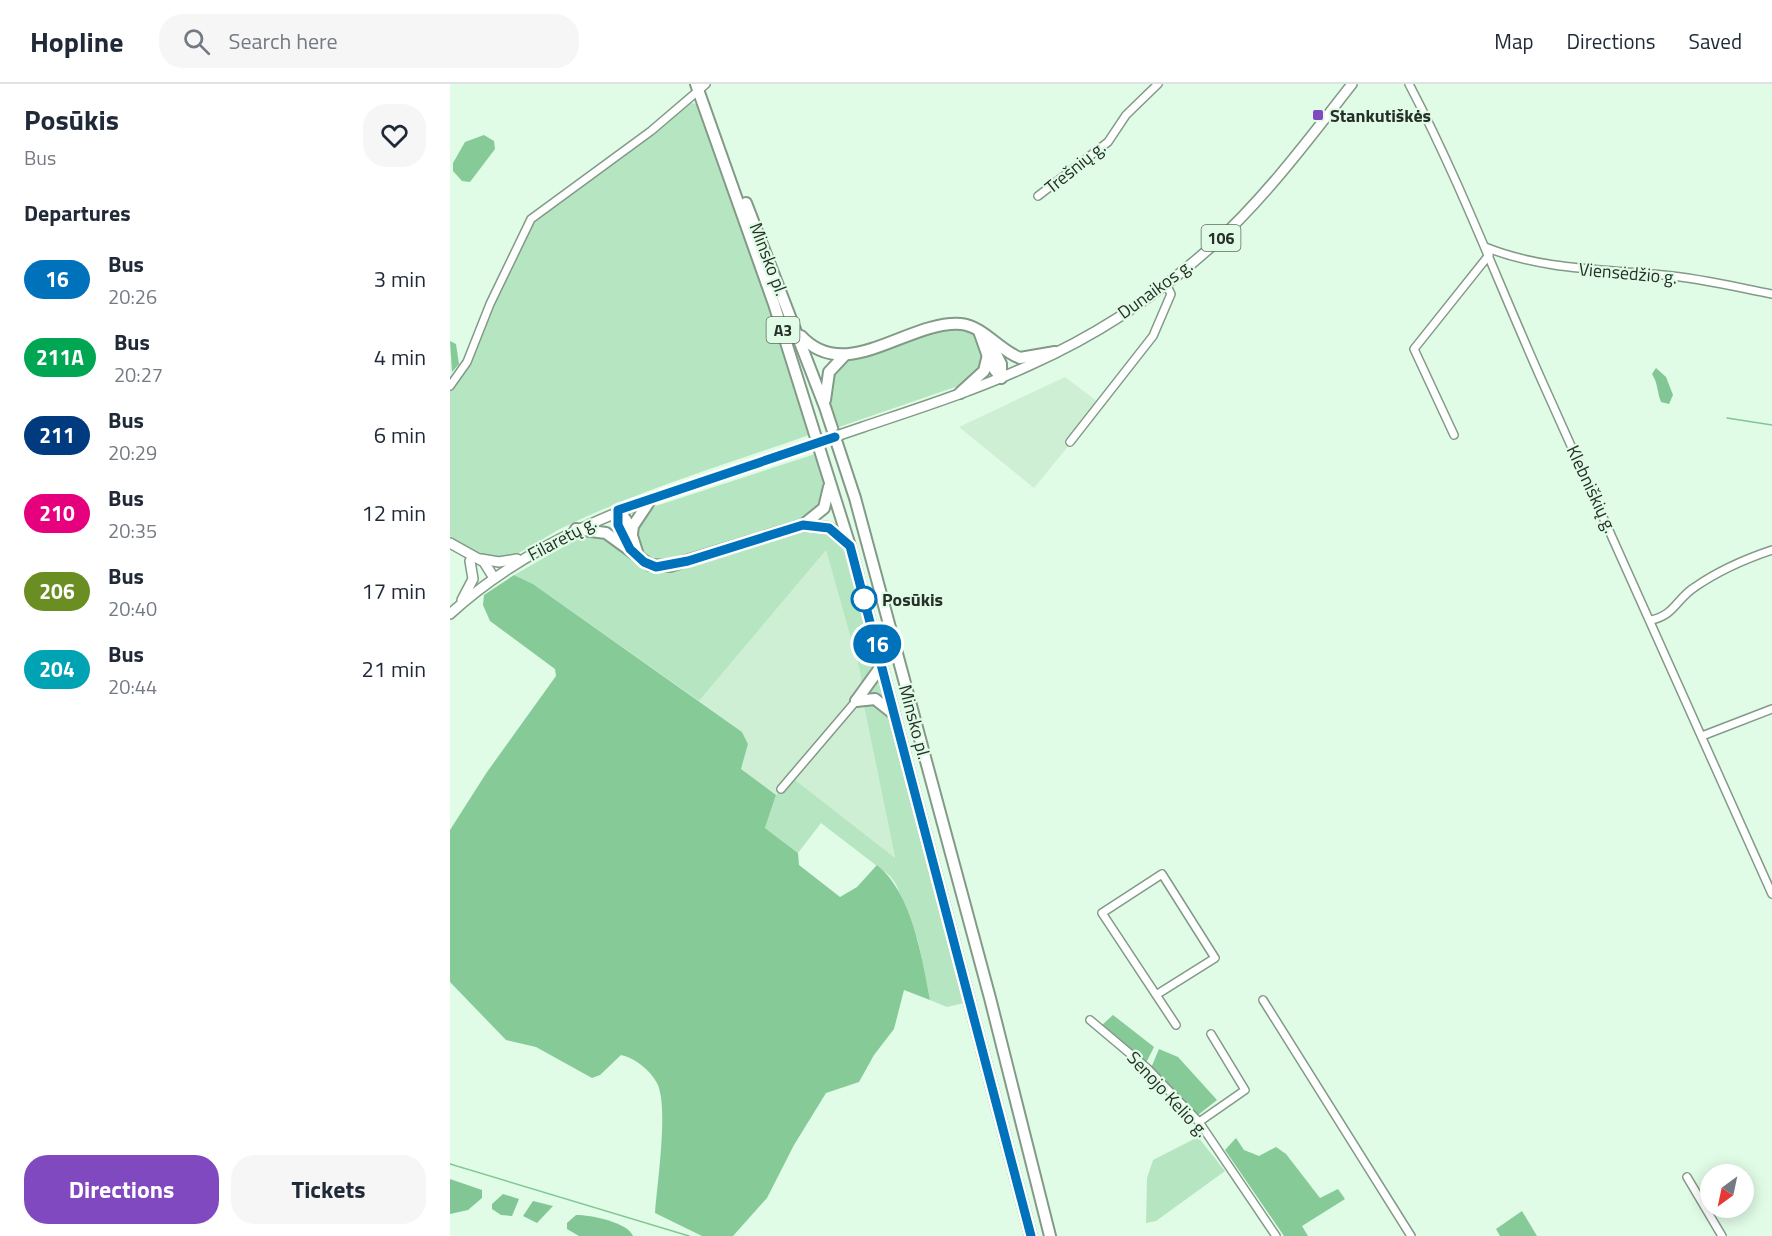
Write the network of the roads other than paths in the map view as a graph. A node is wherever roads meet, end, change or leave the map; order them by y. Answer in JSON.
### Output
{"nodes":[{"id":1,"x":1158,"y":84,"type":"edge"},
{"id":2,"x":1352,"y":84,"type":"edge"},
{"id":3,"x":1409,"y":84,"type":"edge"},
{"id":4,"x":700,"y":86,"type":"edge"},
{"id":5,"x":710,"y":117,"type":"junction"},
{"id":6,"x":1038,"y":196,"type":"dead end"},
{"id":7,"x":1485,"y":247,"type":"junction"},
{"id":8,"x":1489,"y":255,"type":"junction"},
{"id":9,"x":1166,"y":284,"type":"junction"},
{"id":10,"x":1772,"y":294,"type":"edge"},
{"id":11,"x":797,"y":332,"type":"junction"},
{"id":12,"x":983,"y":334,"type":"junction"},
{"id":13,"x":1055,"y":352,"type":"junction"},
{"id":14,"x":988,"y":355,"type":"junction"},
{"id":15,"x":844,"y":356,"type":"junction"},
{"id":16,"x":1001,"y":378,"type":"junction"},
{"id":17,"x":450,"y":387,"type":"edge"},
{"id":18,"x":960,"y":393,"type":"junction"},
{"id":19,"x":825,"y":407,"type":"junction"},
{"id":20,"x":1454,"y":435,"type":"dead end"},
{"id":21,"x":1070,"y":442,"type":"dead end"},
{"id":22,"x":829,"y":480,"type":"junction"},
{"id":23,"x":651,"y":499,"type":"junction"},
{"id":24,"x":618,"y":510,"type":"junction"},
{"id":25,"x":803,"y":525,"type":"junction"},
{"id":26,"x":576,"y":529,"type":"junction"},
{"id":27,"x":632,"y":537,"type":"junction"},
{"id":28,"x":450,"y":543,"type":"edge"},
{"id":29,"x":850,"y":546,"type":"junction"},
{"id":30,"x":630,"y":549,"type":"junction"},
{"id":31,"x":1772,"y":550,"type":"edge"},
{"id":32,"x":526,"y":557,"type":"junction"},
{"id":33,"x":639,"y":558,"type":"junction"},
{"id":34,"x":474,"y":560,"type":"junction"},
{"id":35,"x":495,"y":578,"type":"junction"},
{"id":36,"x":453,"y":611,"type":"edge"},
{"id":37,"x":1651,"y":620,"type":"junction"},
{"id":38,"x":882,"y":665,"type":"junction"},
{"id":39,"x":856,"y":701,"type":"junction"},
{"id":40,"x":1772,"y":709,"type":"edge"},
{"id":41,"x":896,"y":715,"type":"junction"},
{"id":42,"x":1702,"y":736,"type":"junction"},
{"id":43,"x":781,"y":789,"type":"dead end"},
{"id":44,"x":1772,"y":894,"type":"edge"},
{"id":45,"x":1156,"y":995,"type":"junction"},
{"id":46,"x":1263,"y":1000,"type":"dead end"},
{"id":47,"x":1090,"y":1020,"type":"dead end"},
{"id":48,"x":1176,"y":1025,"type":"dead end"},
{"id":49,"x":1211,"y":1034,"type":"dead end"},
{"id":50,"x":1199,"y":1122,"type":"junction"},
{"id":51,"x":1687,"y":1177,"type":"dead end"},
{"id":52,"x":1031,"y":1236,"type":"edge"},
{"id":53,"x":1050,"y":1236,"type":"edge"},
{"id":54,"x":1276,"y":1236,"type":"edge"},
{"id":55,"x":1411,"y":1236,"type":"edge"},
{"id":56,"x":1722,"y":1236,"type":"edge"}],
"edges":[{"from":1,"to":6,"type":"street","name":"Trešnių g."},
{"from":2,"to":9,"type":"main road","name":"Dunaikos g.","number":"106"},
{"from":3,"to":7,"type":"street","name":"Klebniškių g."},
{"from":4,"to":5,"type":"highway","name":"Minsko pl.","number":"A3"},
{"from":4,"to":17,"type":"street"},
{"from":5,"to":11,"type":"highway","name":"Minsko pl.","number":"A3"},
{"from":5,"to":22,"type":"highway","name":"Minsko pl.","number":"A3"},
{"from":7,"to":8,"type":"street","name":"Klebniškių g."},
{"from":7,"to":10,"type":"street","name":"Viensėdžio g."},
{"from":8,"to":20,"type":"street"},
{"from":8,"to":37,"type":"street","name":"Klebniškių g."},
{"from":9,"to":13,"type":"main road","name":"Dunaikos g.","number":"106"},
{"from":9,"to":21,"type":"street"},
{"from":11,"to":15,"type":"highway"},
{"from":11,"to":19,"type":"highway","name":"Minsko pl.","number":"A3"},
{"from":12,"to":13,"type":"highway"},
{"from":12,"to":14,"type":"highway"},
{"from":12,"to":15,"type":"highway"},
{"from":12,"to":16,"type":"highway"},
{"from":13,"to":16,"type":"main road","name":"Dunaikos g.","number":"106"},
{"from":14,"to":16,"type":"highway"},
{"from":14,"to":18,"type":"highway"},
{"from":15,"to":19,"type":"highway"},
{"from":16,"to":18,"type":"main road","number":"106"},
{"from":18,"to":23,"type":"main road","name":"Filaretų g.","number":"106","bridge":true},
{"from":19,"to":53,"type":"highway","name":"Minsko pl.","number":"A3"},
{"from":22,"to":25,"type":"highway"},
{"from":22,"to":29,"type":"highway","name":"Minsko pl.","number":"A3"},
{"from":23,"to":24,"type":"main road","name":"Filaretų g.","number":"106"},
{"from":23,"to":27,"type":"highway"},
{"from":24,"to":26,"type":"main road","name":"Filaretų g.","number":"106"},
{"from":24,"to":27,"type":"highway"},
{"from":24,"to":30,"type":"highway"},
{"from":25,"to":29,"type":"highway"},
{"from":25,"to":33,"type":"highway"},
{"from":26,"to":30,"type":"highway"},
{"from":26,"to":32,"type":"main road","name":"Filaretų g.","number":"106"},
{"from":27,"to":33,"type":"highway"},
{"from":28,"to":34,"type":"main road"},
{"from":29,"to":38,"type":"highway","name":"Minsko pl.","number":"A3"},
{"from":30,"to":33,"type":"highway"},
{"from":31,"to":37,"type":"street"},
{"from":32,"to":34,"type":"main road"},
{"from":32,"to":35,"type":"main road","name":"Filaretų g.","number":"106"},
{"from":34,"to":35,"type":"main road"},
{"from":34,"to":36,"type":"main road"},
{"from":35,"to":36,"type":"main road","name":"Filaretų g.","number":"106"},
{"from":37,"to":42,"type":"street","name":"Klebniškių g."},
{"from":38,"to":39,"type":"highway"},
{"from":38,"to":41,"type":"highway","name":"Minsko pl.","number":"A3"},
{"from":39,"to":41,"type":"highway"},
{"from":39,"to":43,"type":"street"},
{"from":40,"to":42,"type":"street"},
{"from":41,"to":52,"type":"highway","name":"Minsko pl.","number":"A3"},
{"from":42,"to":44,"type":"street","name":"Klebniškių g."},
{"from":45,"to":45,"type":"street"},
{"from":45,"to":48,"type":"street"},
{"from":46,"to":55,"type":"street"},
{"from":47,"to":50,"type":"street","name":"Senojo Kelio g."},
{"from":49,"to":50,"type":"street"},
{"from":50,"to":54,"type":"street","name":"Senojo Kelio g."},
{"from":51,"to":56,"type":"street"}]}
